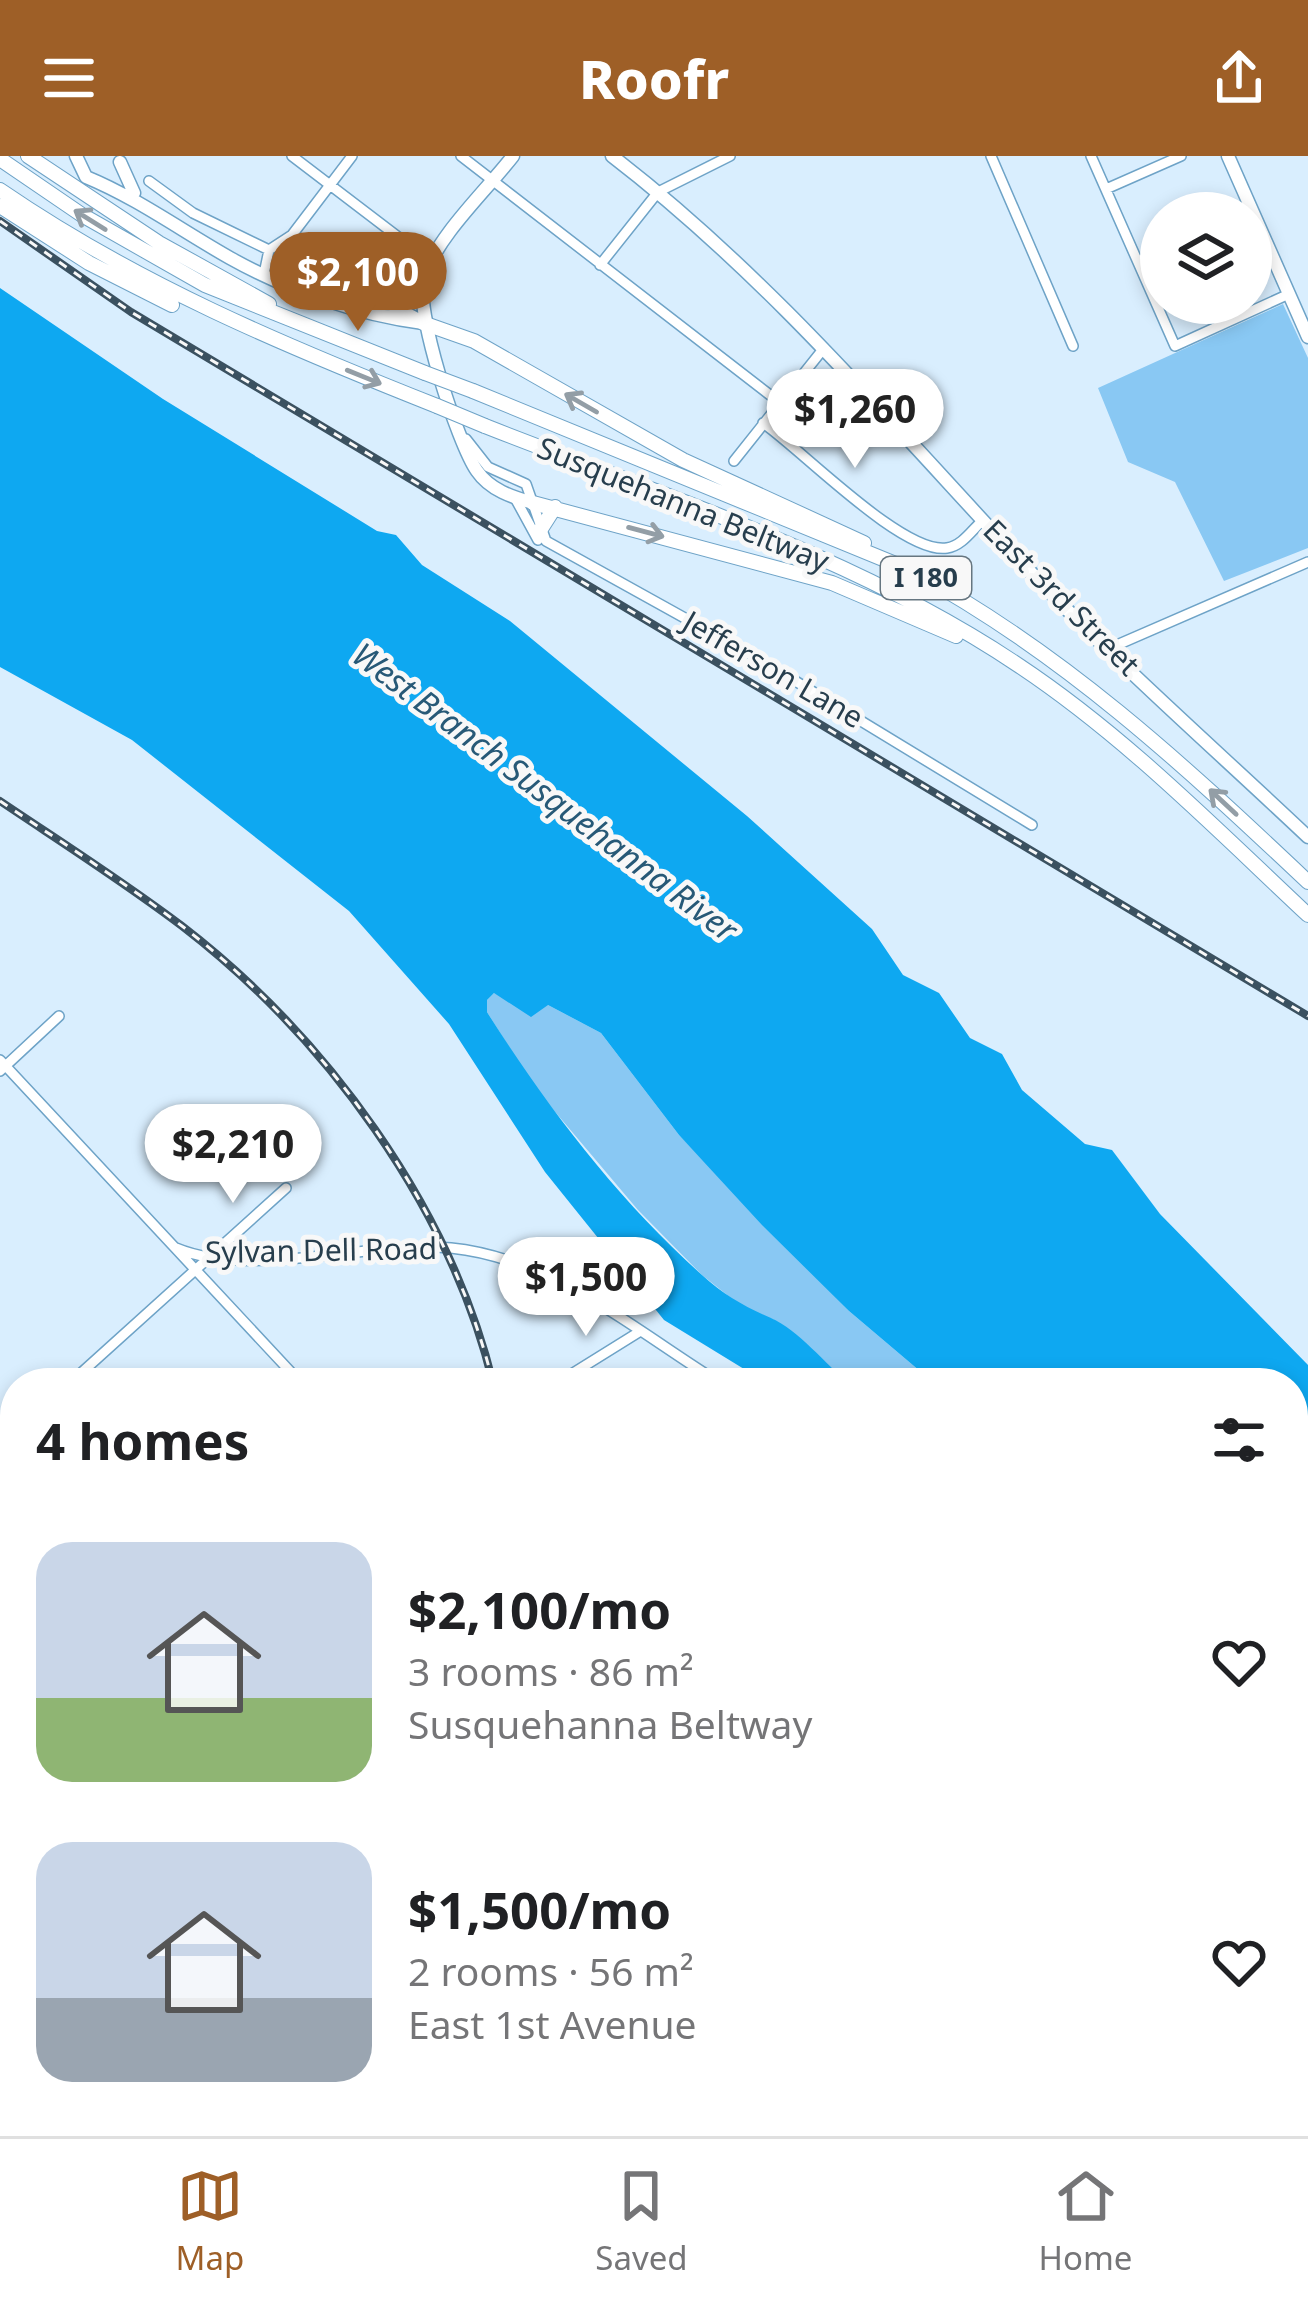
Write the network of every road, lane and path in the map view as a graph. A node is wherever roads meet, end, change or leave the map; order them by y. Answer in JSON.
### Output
{"nodes":[{"id":1,"x":28,"y":156,"type":"edge"},
{"id":2,"x":292,"y":156,"type":"edge"},
{"id":3,"x":352,"y":156,"type":"edge"},
{"id":4,"x":461,"y":156,"type":"edge"},
{"id":5,"x":512,"y":156,"type":"edge"},
{"id":6,"x":612,"y":156,"type":"edge"},
{"id":7,"x":730,"y":156,"type":"edge"},
{"id":8,"x":991,"y":156,"type":"edge"},
{"id":9,"x":1091,"y":156,"type":"edge"},
{"id":10,"x":1181,"y":156,"type":"edge"},
{"id":11,"x":1228,"y":156,"type":"edge"},
{"id":12,"x":0,"y":158,"type":"edge"},
{"id":13,"x":121,"y":158,"type":"edge"},
{"id":14,"x":75,"y":159,"type":"edge"},
{"id":15,"x":94,"y":180,"type":"junction"},
{"id":16,"x":494,"y":180,"type":"junction"},
{"id":17,"x":149,"y":181,"type":"dead end"},
{"id":18,"x":330,"y":185,"type":"junction"},
{"id":19,"x":1106,"y":189,"type":"junction"},
{"id":20,"x":0,"y":190,"type":"edge"},
{"id":21,"x":658,"y":192,"type":"junction"},
{"id":22,"x":0,"y":206,"type":"edge"},
{"id":23,"x":146,"y":208,"type":"junction"},
{"id":24,"x":269,"y":250,"type":"junction"},
{"id":25,"x":431,"y":262,"type":"junction"},
{"id":26,"x":600,"y":265,"type":"junction"},
{"id":27,"x":264,"y":274,"type":"junction"},
{"id":28,"x":308,"y":290,"type":"junction"},
{"id":29,"x":340,"y":293,"type":"junction"},
{"id":30,"x":1289,"y":294,"type":"junction"},
{"id":31,"x":423,"y":323,"type":"junction"},
{"id":32,"x":1308,"y":337,"type":"edge"},
{"id":33,"x":349,"y":344,"type":"junction"},
{"id":34,"x":1073,"y":346,"type":"dead end"},
{"id":35,"x":824,"y":348,"type":"junction"},
{"id":36,"x":321,"y":360,"type":"junction"},
{"id":37,"x":779,"y":402,"type":"junction"},
{"id":38,"x":763,"y":423,"type":"junction"},
{"id":39,"x":462,"y":433,"type":"junction"},
{"id":40,"x":734,"y":461,"type":"dead end"},
{"id":41,"x":515,"y":498,"type":"junction"},
{"id":42,"x":533,"y":503,"type":"junction"},
{"id":43,"x":555,"y":507,"type":"junction"},
{"id":44,"x":983,"y":520,"type":"junction"},
{"id":45,"x":542,"y":537,"type":"junction"},
{"id":46,"x":1308,"y":562,"type":"edge"},
{"id":47,"x":910,"y":570,"type":"junction"},
{"id":48,"x":1110,"y":648,"type":"junction"},
{"id":49,"x":1084,"y":712,"type":"junction"},
{"id":50,"x":1032,"y":825,"type":"dead end"},
{"id":51,"x":1308,"y":837,"type":"edge"},
{"id":52,"x":1308,"y":882,"type":"edge"},
{"id":53,"x":1308,"y":915,"type":"edge"},
{"id":54,"x":59,"y":1016,"type":"dead end"},
{"id":55,"x":2,"y":1065,"type":"edge"},
{"id":56,"x":286,"y":1188,"type":"dead end"},
{"id":57,"x":176,"y":1248,"type":"junction"},
{"id":58,"x":209,"y":1257,"type":"junction"},
{"id":59,"x":194,"y":1268,"type":"junction"},
{"id":60,"x":639,"y":1332,"type":"junction"},
{"id":61,"x":86,"y":1368,"type":"edge"},
{"id":62,"x":287,"y":1368,"type":"edge"},
{"id":63,"x":581,"y":1368,"type":"edge"},
{"id":64,"x":696,"y":1368,"type":"edge"}],
"edges":[{"from":1,"to":33,"type":"highway"},
{"from":2,"to":18,"type":"street"},
{"from":3,"to":18,"type":"street"},
{"from":4,"to":16,"type":"street"},
{"from":5,"to":16,"type":"main road"},
{"from":6,"to":21,"type":"main road","name":"East 3rd Street"},
{"from":7,"to":21,"type":"street"},
{"from":8,"to":34,"type":"street"},
{"from":9,"to":19,"type":"street"},
{"from":10,"to":19,"type":"street"},
{"from":11,"to":30,"type":"main road"},
{"from":33,"to":12,"type":"highway","name":"Susquehanna Beltway","number":"I 180","one_way":true},
{"from":13,"to":15,"type":"main road"},
{"from":13,"to":23,"type":"main road"},
{"from":14,"to":15,"type":"main road"},
{"from":15,"to":23,"type":"main road"},
{"from":16,"to":25,"type":"main road"},
{"from":16,"to":26,"type":"street"},
{"from":17,"to":24,"type":"street"},
{"from":18,"to":24,"type":"street"},
{"from":18,"to":25,"type":"street"},
{"from":19,"to":30,"type":"street"},
{"from":20,"to":36,"type":"highway","name":"Susquehanna Beltway","number":"I 180"},
{"from":21,"to":26,"type":"street"},
{"from":21,"to":35,"type":"main road","name":"East 3rd Street"},
{"from":22,"to":36,"type":"highway"},
{"from":23,"to":27,"type":"main road"},
{"from":24,"to":27,"type":"street"},
{"from":25,"to":29,"type":"main road"},
{"from":25,"to":31,"type":"main road"},
{"from":26,"to":37,"type":"street"},
{"from":27,"to":28,"type":"main road"},
{"from":28,"to":29,"type":"main road"},
{"from":28,"to":31,"type":"main road"},
{"from":29,"to":31,"type":"main road"},
{"from":30,"to":32,"type":"main road"},
{"from":31,"to":39,"type":"main road"},
{"from":47,"to":31,"type":"highway","one_way":true},
{"from":33,"to":47,"type":"highway","name":"Susquehanna Beltway","number":"I 180","bridge":true},
{"from":35,"to":37,"type":"street"},
{"from":35,"to":44,"type":"main road","name":"East 3rd Street"},
{"from":36,"to":49,"type":"highway","name":"Susquehanna Beltway","number":"I 180","one_way":true,"bridge":true},
{"from":37,"to":38,"type":"street"},
{"from":38,"to":40,"type":"street"},
{"from":38,"to":44,"type":"street"},
{"from":39,"to":41,"type":"main road"},
{"from":39,"to":42,"type":"street"},
{"from":41,"to":42,"type":"main road"},
{"from":41,"to":45,"type":"street"},
{"from":42,"to":43,"type":"highway"},
{"from":42,"to":45,"type":"street"},
{"from":43,"to":45,"type":"highway"},
{"from":43,"to":49,"type":"highway","one_way":true},
{"from":44,"to":48,"type":"main road","name":"East 3rd Street"},
{"from":45,"to":50,"type":"street","name":"Jefferson Lane"},
{"from":46,"to":48,"type":"street"},
{"from":52,"to":47,"type":"highway","name":"Susquehanna Beltway","number":"I 180","one_way":true},
{"from":48,"to":51,"type":"main road","name":"East 3rd Street"},
{"from":49,"to":53,"type":"highway","name":"Susquehanna Beltway","number":"I 180"},
{"from":54,"to":55,"type":"street"},
{"from":55,"to":57,"type":"street"},
{"from":56,"to":58,"type":"street"},
{"from":57,"to":58,"type":"street","name":"Sylvan Dell Road"},
{"from":57,"to":59,"type":"street"},
{"from":58,"to":59,"type":"street"},
{"from":58,"to":60,"type":"street","name":"Sylvan Dell Road"},
{"from":59,"to":61,"type":"street"},
{"from":59,"to":62,"type":"street"},
{"from":60,"to":63,"type":"street"},
{"from":60,"to":64,"type":"street","name":"Sylvan Dell Road"}]}
